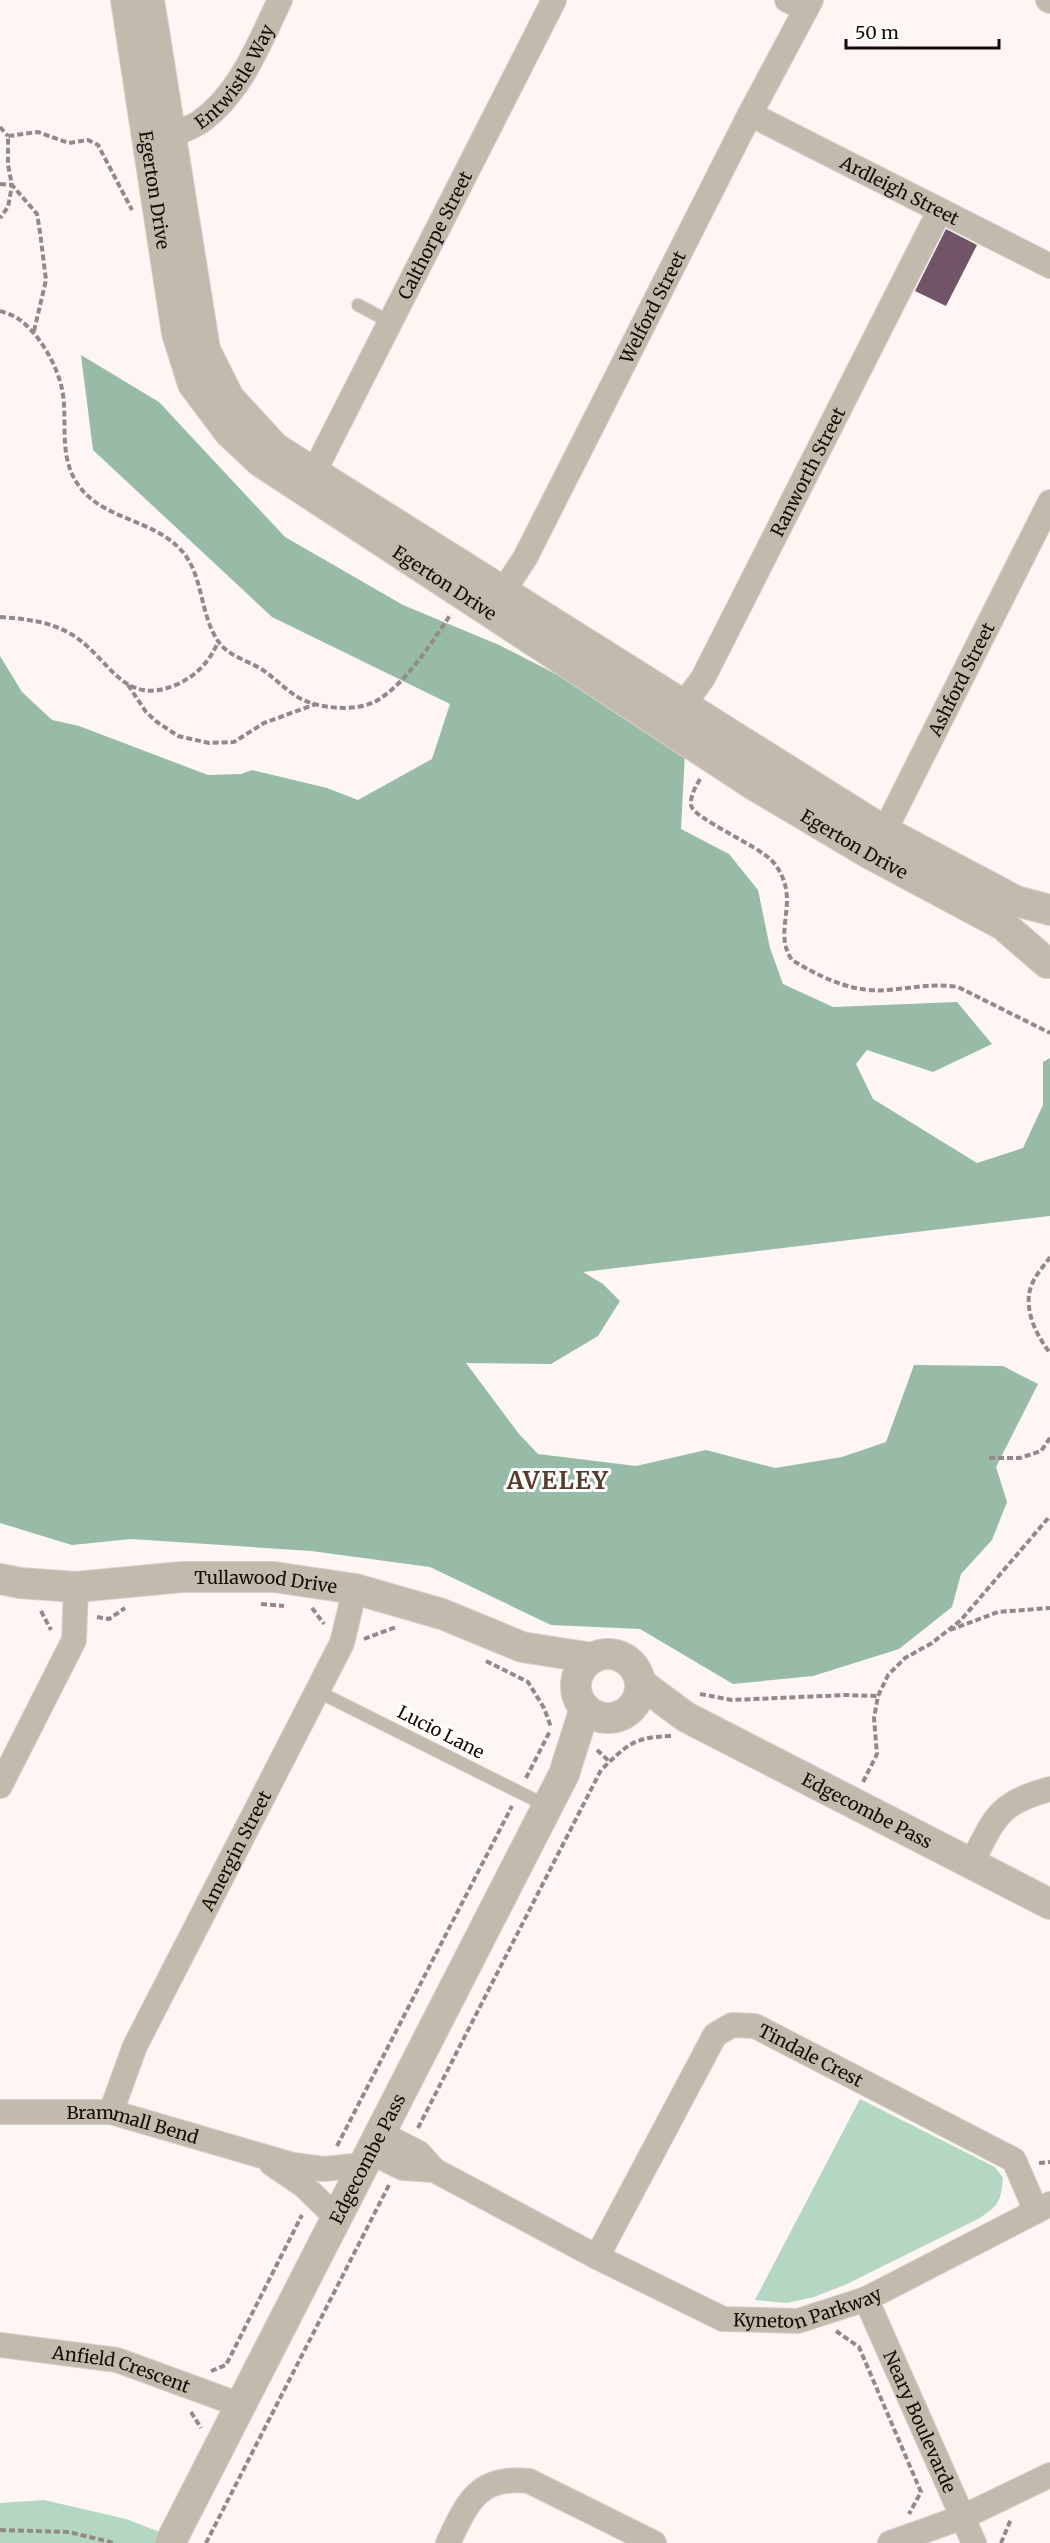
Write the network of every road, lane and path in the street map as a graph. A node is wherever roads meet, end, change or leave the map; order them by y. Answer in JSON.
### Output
{"nodes":[{"id":1,"x":126,"y":0,"type":"edge"},
{"id":2,"x":149,"y":0,"type":"edge"},
{"id":3,"x":280,"y":0,"type":"edge"},
{"id":4,"x":554,"y":0,"type":"edge"},
{"id":5,"x":801,"y":3,"type":"edge"},
{"id":6,"x":750,"y":114,"type":"junction"},
{"id":7,"x":0,"y":127,"type":"edge"},
{"id":8,"x":8,"y":136,"type":"junction"},
{"id":9,"x":171,"y":136,"type":"junction"},
{"id":10,"x":0,"y":184,"type":"edge"},
{"id":11,"x":12,"y":185,"type":"junction"},
{"id":12,"x":940,"y":210,"type":"junction"},
{"id":13,"x":134,"y":214,"type":"dead end"},
{"id":14,"x":0,"y":218,"type":"edge"},
{"id":15,"x":1050,"y":266,"type":"edge"},
{"id":16,"x":358,"y":305,"type":"dead end"},
{"id":17,"x":0,"y":311,"type":"edge"},
{"id":18,"x":390,"y":322,"type":"junction"},
{"id":19,"x":34,"y":332,"type":"junction"},
{"id":20,"x":314,"y":472,"type":"junction"},
{"id":21,"x":1050,"y":502,"type":"edge"},
{"id":22,"x":463,"y":595,"type":"junction"},
{"id":23,"x":497,"y":602,"type":"junction"},
{"id":24,"x":0,"y":617,"type":"edge"},
{"id":25,"x":218,"y":642,"type":"junction"},
{"id":26,"x":127,"y":684,"type":"junction"},
{"id":27,"x":316,"y":704,"type":"junction"},
{"id":28,"x":684,"y":704,"type":"junction"},
{"id":29,"x":666,"y":728,"type":"junction"},
{"id":30,"x":704,"y":772,"type":"dead end"},
{"id":31,"x":878,"y":843,"type":"junction"},
{"id":32,"x":1050,"y":910,"type":"edge"},
{"id":33,"x":1050,"y":932,"type":"edge"},
{"id":34,"x":1049,"y":966,"type":"edge"},
{"id":35,"x":1050,"y":1032,"type":"edge"},
{"id":36,"x":1050,"y":1257,"type":"edge"},
{"id":37,"x":1050,"y":1353,"type":"edge"},
{"id":38,"x":1050,"y":1438,"type":"edge"},
{"id":39,"x":989,"y":1458,"type":"dead end"},
{"id":40,"x":1050,"y":1516,"type":"edge"},
{"id":41,"x":0,"y":1579,"type":"edge"},
{"id":42,"x":355,"y":1589,"type":"junction"},
{"id":43,"x":76,"y":1601,"type":"junction"},
{"id":44,"x":133,"y":1602,"type":"dead end"},
{"id":45,"x":256,"y":1604,"type":"dead end"},
{"id":46,"x":290,"y":1606,"type":"dead end"},
{"id":47,"x":300,"y":1607,"type":"dead end"},
{"id":48,"x":1050,"y":1608,"type":"edge"},
{"id":49,"x":48,"y":1624,"type":"dead end"},
{"id":50,"x":398,"y":1626,"type":"dead end"},
{"id":51,"x":344,"y":1632,"type":"junction"},
{"id":52,"x":946,"y":1632,"type":"junction"},
{"id":53,"x":522,"y":1647,"type":"junction"},
{"id":54,"x":592,"y":1658,"type":"junction"},
{"id":55,"x":485,"y":1661,"type":"dead end"},
{"id":56,"x":317,"y":1691,"type":"junction"},
{"id":57,"x":596,"y":1719,"type":"junction"},
{"id":58,"x":681,"y":1726,"type":"junction"},
{"id":59,"x":0,"y":1786,"type":"edge"},
{"id":60,"x":1050,"y":1789,"type":"edge"},
{"id":61,"x":519,"y":1792,"type":"junction"},
{"id":62,"x":853,"y":1803,"type":"junction"},
{"id":63,"x":547,"y":1807,"type":"junction"},
{"id":64,"x":971,"y":1864,"type":"junction"},
{"id":65,"x":1050,"y":1904,"type":"edge"},
{"id":66,"x":0,"y":2112,"type":"edge"},
{"id":67,"x":111,"y":2112,"type":"junction"},
{"id":68,"x":371,"y":2150,"type":"junction"},
{"id":69,"x":403,"y":2157,"type":"junction"},
{"id":70,"x":306,"y":2176,"type":"junction"},
{"id":71,"x":1043,"y":2208,"type":"edge"},
{"id":72,"x":337,"y":2218,"type":"junction"},
{"id":73,"x":597,"y":2257,"type":"junction"},
{"id":74,"x":866,"y":2299,"type":"junction"},
{"id":75,"x":820,"y":2314,"type":"junction"},
{"id":76,"x":0,"y":2344,"type":"edge"},
{"id":77,"x":194,"y":2388,"type":"junction"},
{"id":78,"x":240,"y":2405,"type":"junction"},
{"id":79,"x":1050,"y":2475,"type":"edge"},
{"id":80,"x":1012,"y":2516,"type":"dead end"},
{"id":81,"x":963,"y":2517,"type":"junction"},
{"id":82,"x":0,"y":2530,"type":"edge"},
{"id":83,"x":916,"y":2533,"type":"junction"},
{"id":84,"x":114,"y":2543,"type":"edge"},
{"id":85,"x":170,"y":2543,"type":"edge"},
{"id":86,"x":206,"y":2543,"type":"edge"},
{"id":87,"x":448,"y":2543,"type":"edge"},
{"id":88,"x":654,"y":2543,"type":"edge"},
{"id":89,"x":890,"y":2543,"type":"edge"},
{"id":90,"x":974,"y":2543,"type":"edge"},
{"id":91,"x":1001,"y":2543,"type":"edge"}],
"edges":[{"from":1,"to":22,"type":"street","name":"Egerton Drive"},
{"from":2,"to":9,"type":"street","name":"Egerton Drive"},
{"from":3,"to":9,"type":"street","name":"Entwistle Way"},
{"from":4,"to":18,"type":"street","name":"Calthorpe Street"},
{"from":5,"to":6,"type":"street","name":"Welford Street"},
{"from":6,"to":12,"type":"street","name":"Ardleigh Street"},
{"from":6,"to":23,"type":"street","name":"Welford Street"},
{"from":7,"to":8,"type":"path"},
{"from":8,"to":11,"type":"path"},
{"from":8,"to":13,"type":"path"},
{"from":9,"to":20,"type":"street","name":"Egerton Drive"},
{"from":10,"to":11,"type":"path"},
{"from":11,"to":14,"type":"path"},
{"from":11,"to":19,"type":"path"},
{"from":12,"to":15,"type":"street","name":"Ardleigh Street"},
{"from":12,"to":28,"type":"street","name":"Ranworth Street"},
{"from":16,"to":18,"type":"lane"},
{"from":17,"to":19,"type":"path"},
{"from":18,"to":20,"type":"street","name":"Calthorpe Street"},
{"from":19,"to":25,"type":"path"},
{"from":20,"to":23,"type":"street","name":"Egerton Drive"},
{"from":21,"to":31,"type":"street","name":"Ashford Street"},
{"from":22,"to":23,"type":"street","name":"Egerton Drive"},
{"from":22,"to":27,"type":"path"},
{"from":23,"to":28,"type":"street","name":"Egerton Drive"},
{"from":23,"to":29,"type":"street","name":"Egerton Drive"},
{"from":24,"to":26,"type":"path"},
{"from":25,"to":26,"type":"path"},
{"from":25,"to":27,"type":"path"},
{"from":26,"to":27,"type":"path"},
{"from":28,"to":29,"type":"street","name":"Ranworth Street"},
{"from":28,"to":31,"type":"street","name":"Egerton Drive"},
{"from":29,"to":31,"type":"street","name":"Egerton Drive"},
{"from":30,"to":35,"type":"path"},
{"from":31,"to":32,"type":"street","name":"Egerton Drive"},
{"from":31,"to":34,"type":"street","name":"Egerton Drive"},
{"from":33,"to":34,"type":"street"},
{"from":36,"to":37,"type":"path"},
{"from":38,"to":39,"type":"path"},
{"from":40,"to":52,"type":"path"},
{"from":41,"to":43,"type":"street","name":"Tullawood Drive"},
{"from":42,"to":43,"type":"street","name":"Tullawood Drive"},
{"from":42,"to":51,"type":"street","name":"Amergin Street"},
{"from":42,"to":53,"type":"street","name":"Tullawood Drive"},
{"from":43,"to":44,"type":"path"},
{"from":43,"to":49,"type":"path"},
{"from":43,"to":59,"type":"street"},
{"from":45,"to":46,"type":"path"},
{"from":47,"to":51,"type":"path"},
{"from":48,"to":52,"type":"path"},
{"from":50,"to":51,"type":"path"},
{"from":51,"to":56,"type":"street","name":"Amergin Street"},
{"from":52,"to":62,"type":"path"},
{"from":53,"to":54,"type":"street","name":"Tullawood Drive"},
{"from":53,"to":57,"type":"street","name":"Tullawood Drive"},
{"from":54,"to":57,"type":"street"},
{"from":54,"to":57,"type":"street","name":"Tullawood Drive"},
{"from":55,"to":57,"type":"path"},
{"from":56,"to":61,"type":"lane","name":"Lucio Lane"},
{"from":56,"to":67,"type":"street","name":"Amergin Street"},
{"from":57,"to":58,"type":"street","name":"Edgecombe Pass"},
{"from":57,"to":58,"type":"path"},
{"from":57,"to":61,"type":"path"},
{"from":57,"to":63,"type":"street","name":"Edgecombe Pass"},
{"from":57,"to":69,"type":"path"},
{"from":58,"to":62,"type":"street","name":"Edgecombe Pass"},
{"from":60,"to":64,"type":"street"},
{"from":61,"to":63,"type":"lane","name":"Lucio Lane"},
{"from":61,"to":70,"type":"path"},
{"from":62,"to":64,"type":"street","name":"Edgecombe Pass"},
{"from":63,"to":68,"type":"street","name":"Edgecombe Pass"},
{"from":64,"to":65,"type":"street","name":"Edgecombe Pass"},
{"from":66,"to":67,"type":"street","name":"Brammall Bend"},
{"from":67,"to":70,"type":"street","name":"Brammall Bend"},
{"from":68,"to":69,"type":"street","name":"Kyneton Parkway"},
{"from":68,"to":70,"type":"street","name":"Brammall Bend"},
{"from":68,"to":72,"type":"street","name":"Edgecombe Pass"},
{"from":69,"to":73,"type":"street","name":"Kyneton Parkway"},
{"from":69,"to":86,"type":"path"},
{"from":70,"to":72,"type":"street"},
{"from":70,"to":77,"type":"path"},
{"from":71,"to":73,"type":"street","name":"Tindale Crest"},
{"from":71,"to":74,"type":"street","name":"Kyneton Parkway"},
{"from":72,"to":78,"type":"street","name":"Edgecombe Pass"},
{"from":73,"to":75,"type":"street","name":"Kyneton Parkway"},
{"from":74,"to":75,"type":"street","name":"Kyneton Parkway"},
{"from":74,"to":81,"type":"street","name":"Neary Boulevarde"},
{"from":75,"to":83,"type":"path"},
{"from":76,"to":77,"type":"street","name":"Anfield Crescent"},
{"from":77,"to":78,"type":"street","name":"Anfield Crescent"},
{"from":78,"to":85,"type":"street","name":"Edgecombe Pass"},
{"from":79,"to":81,"type":"street"},
{"from":80,"to":91,"type":"path"},
{"from":81,"to":83,"type":"street"},
{"from":81,"to":90,"type":"street","name":"Neary Boulevarde"},
{"from":82,"to":84,"type":"path"},
{"from":83,"to":89,"type":"street"},
{"from":87,"to":88,"type":"street"}]}
